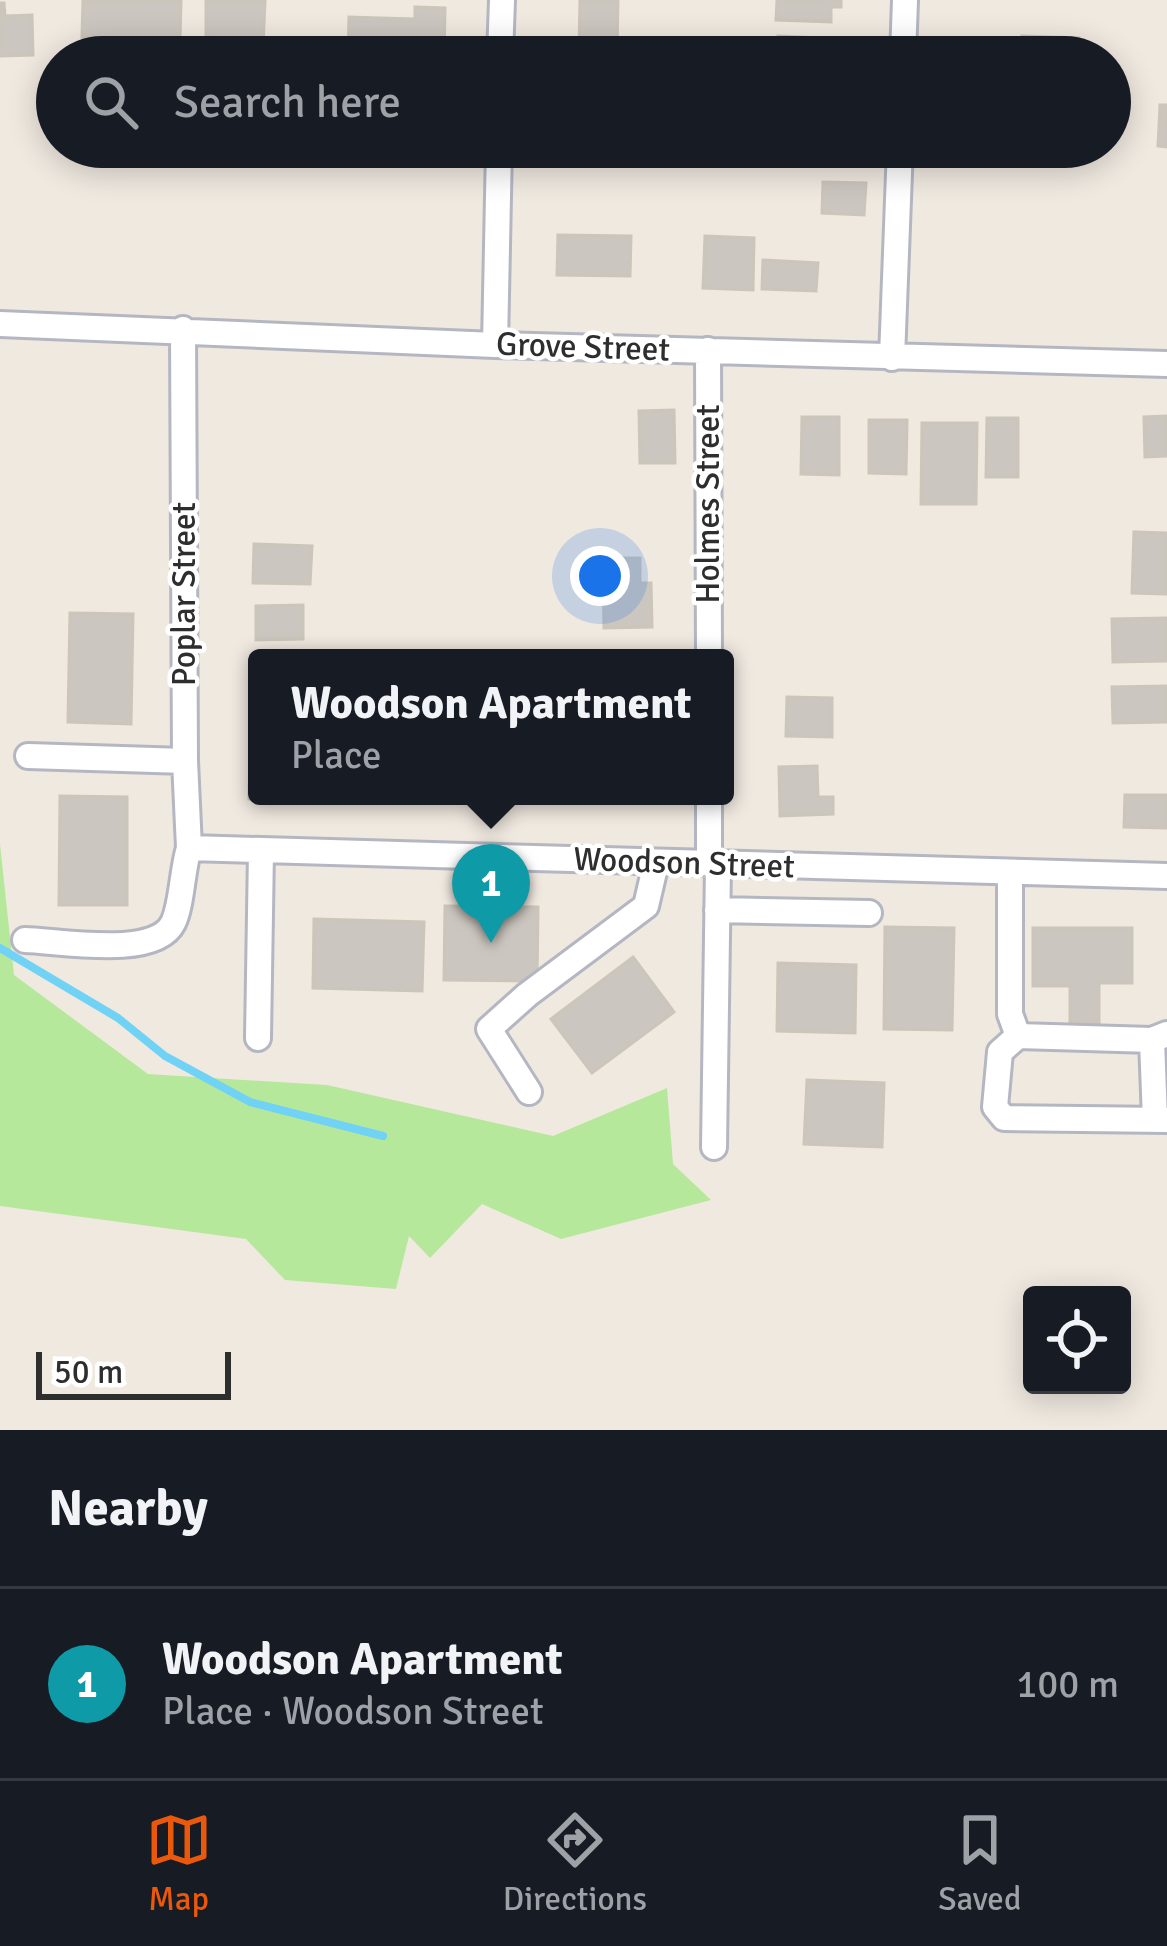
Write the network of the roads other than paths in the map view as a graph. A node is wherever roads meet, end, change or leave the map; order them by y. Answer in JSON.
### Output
{"nodes":[{"id":1,"x":502,"y":0,"type":"edge"},
{"id":2,"x":905,"y":0,"type":"edge"},
{"id":3,"x":501,"y":36,"type":"edge"},
{"id":4,"x":904,"y":36,"type":"edge"},
{"id":5,"x":499,"y":168,"type":"edge"},
{"id":6,"x":899,"y":168,"type":"edge"},
{"id":7,"x":0,"y":324,"type":"edge"},
{"id":8,"x":183,"y":329,"type":"junction"},
{"id":9,"x":495,"y":345,"type":"junction"},
{"id":10,"x":708,"y":350,"type":"junction"},
{"id":11,"x":892,"y":358,"type":"junction"},
{"id":12,"x":1167,"y":364,"type":"edge"},
{"id":13,"x":709,"y":649,"type":"edge"},
{"id":14,"x":28,"y":756,"type":"dead end"},
{"id":15,"x":185,"y":761,"type":"junction"},
{"id":16,"x":710,"y":805,"type":"edge"},
{"id":17,"x":195,"y":848,"type":"junction"},
{"id":18,"x":261,"y":850,"type":"junction"},
{"id":19,"x":656,"y":862,"type":"junction"},
{"id":20,"x":714,"y":865,"type":"junction"},
{"id":21,"x":1010,"y":872,"type":"junction"},
{"id":22,"x":1167,"y":876,"type":"edge"},
{"id":23,"x":717,"y":910,"type":"junction"},
{"id":24,"x":868,"y":913,"type":"dead end"},
{"id":25,"x":26,"y":940,"type":"dead end"},
{"id":26,"x":1018,"y":1036,"type":"junction"},
{"id":27,"x":1160,"y":1037,"type":"edge"},
{"id":28,"x":258,"y":1038,"type":"dead end"},
{"id":29,"x":530,"y":1092,"type":"dead end"},
{"id":30,"x":1161,"y":1120,"type":"edge"},
{"id":31,"x":714,"y":1147,"type":"dead end"}],
"edges":[{"from":1,"to":3,"type":"street"},
{"from":2,"to":4,"type":"street"},
{"from":5,"to":9,"type":"street"},
{"from":6,"to":11,"type":"street"},
{"from":7,"to":8,"type":"street","name":"Grove Street"},
{"from":8,"to":9,"type":"street","name":"Grove Street"},
{"from":8,"to":15,"type":"street","name":"Poplar Street"},
{"from":9,"to":10,"type":"street","name":"Grove Street"},
{"from":10,"to":11,"type":"street","name":"Grove Street"},
{"from":10,"to":13,"type":"street","name":"Holmes Street"},
{"from":11,"to":12,"type":"street","name":"Grove Street"},
{"from":14,"to":15,"type":"street"},
{"from":15,"to":17,"type":"street","name":"Poplar Street"},
{"from":16,"to":20,"type":"street"},
{"from":17,"to":18,"type":"street","name":"Woodson Street"},
{"from":17,"to":25,"type":"street","name":"Poplar Street"},
{"from":18,"to":19,"type":"street","name":"Woodson Street"},
{"from":18,"to":28,"type":"street"},
{"from":19,"to":20,"type":"street","name":"Woodson Street"},
{"from":19,"to":29,"type":"street"},
{"from":20,"to":21,"type":"street","name":"Woodson Street"},
{"from":20,"to":23,"type":"street"},
{"from":21,"to":22,"type":"street","name":"Woodson Street"},
{"from":21,"to":26,"type":"street"},
{"from":23,"to":24,"type":"street"},
{"from":23,"to":31,"type":"street"},
{"from":26,"to":27,"type":"street"},
{"from":26,"to":30,"type":"street"},
{"from":27,"to":30,"type":"street"}]}
